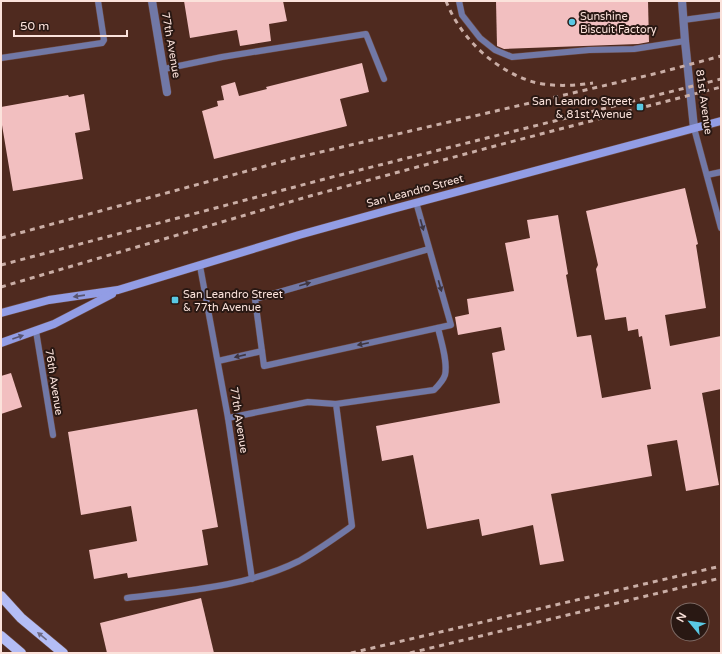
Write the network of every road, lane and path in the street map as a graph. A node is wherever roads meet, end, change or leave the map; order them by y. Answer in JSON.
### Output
{"nodes":[{"id":1,"x":98,"y":1,"type":"edge"},
{"id":2,"x":152,"y":1,"type":"edge"},
{"id":3,"x":459,"y":1,"type":"edge"},
{"id":4,"x":682,"y":1,"type":"edge"},
{"id":5,"x":721,"y":15,"type":"edge"},
{"id":6,"x":683,"y":20,"type":"junction"},
{"id":7,"x":684,"y":41,"type":"junction"},
{"id":8,"x":1,"y":58,"type":"edge"},
{"id":9,"x":164,"y":69,"type":"junction"},
{"id":10,"x":384,"y":79,"type":"dead end"},
{"id":11,"x":168,"y":92,"type":"dead end"},
{"id":12,"x":721,"y":121,"type":"edge"},
{"id":13,"x":694,"y":128,"type":"junction"},
{"id":14,"x":721,"y":172,"type":"edge"},
{"id":15,"x":707,"y":175,"type":"junction"},
{"id":16,"x":416,"y":202,"type":"junction"},
{"id":17,"x":721,"y":228,"type":"edge"},
{"id":18,"x":429,"y":249,"type":"junction"},
{"id":19,"x":200,"y":266,"type":"junction"},
{"id":20,"x":118,"y":290,"type":"junction"},
{"id":21,"x":1,"y":313,"type":"edge"},
{"id":22,"x":438,"y":328,"type":"junction"},
{"id":23,"x":36,"y":331,"type":"junction"},
{"id":24,"x":1,"y":343,"type":"edge"},
{"id":25,"x":262,"y":351,"type":"junction"},
{"id":26,"x":218,"y":361,"type":"junction"},
{"id":27,"x":336,"y":404,"type":"junction"},
{"id":28,"x":228,"y":418,"type":"junction"},
{"id":29,"x":53,"y":435,"type":"dead end"},
{"id":30,"x":252,"y":579,"type":"junction"},
{"id":31,"x":1,"y":596,"type":"edge"},
{"id":32,"x":127,"y":598,"type":"dead end"},
{"id":33,"x":1,"y":636,"type":"edge"},
{"id":34,"x":21,"y":653,"type":"edge"},
{"id":35,"x":63,"y":653,"type":"edge"}],
"edges":[{"from":1,"to":8,"type":"lane"},
{"from":2,"to":9,"type":"street","name":"77th Avenue"},
{"from":3,"to":7,"type":"lane"},
{"from":4,"to":6,"type":"street","name":"81st Avenue"},
{"from":5,"to":6,"type":"lane"},
{"from":6,"to":7,"type":"street","name":"81st Avenue"},
{"from":7,"to":13,"type":"street","name":"81st Avenue"},
{"from":9,"to":10,"type":"lane"},
{"from":9,"to":11,"type":"street","name":"77th Avenue"},
{"from":12,"to":13,"type":"main road","name":"San Leandro Street"},
{"from":13,"to":15,"type":"lane","name":"81st Avenue"},
{"from":13,"to":16,"type":"main road","name":"San Leandro Street"},
{"from":14,"to":15,"type":"lane"},
{"from":15,"to":17,"type":"lane","name":"81st Avenue"},
{"from":16,"to":18,"type":"lane","one_way":true},
{"from":16,"to":19,"type":"main road","name":"San Leandro Street"},
{"from":18,"to":22,"type":"lane","one_way":true},
{"from":25,"to":18,"type":"lane","one_way":true},
{"from":19,"to":20,"type":"main road","name":"San Leandro Street"},
{"from":19,"to":26,"type":"lane","name":"77th Avenue"},
{"from":20,"to":21,"type":"main road","name":"San Leandro Street","one_way":true},
{"from":20,"to":23,"type":"main road","name":"San Leandro Street"},
{"from":22,"to":25,"type":"lane","one_way":true},
{"from":22,"to":27,"type":"lane"},
{"from":24,"to":23,"type":"main road","name":"San Leandro Street","one_way":true},
{"from":23,"to":29,"type":"lane","name":"76th Avenue"},
{"from":25,"to":26,"type":"lane","one_way":true},
{"from":26,"to":28,"type":"lane","name":"77th Avenue"},
{"from":27,"to":28,"type":"lane"},
{"from":27,"to":30,"type":"lane"},
{"from":28,"to":30,"type":"lane","name":"77th Avenue"},
{"from":30,"to":32,"type":"lane"},
{"from":35,"to":31,"type":"main road","one_way":true},
{"from":33,"to":34,"type":"main road"}]}
